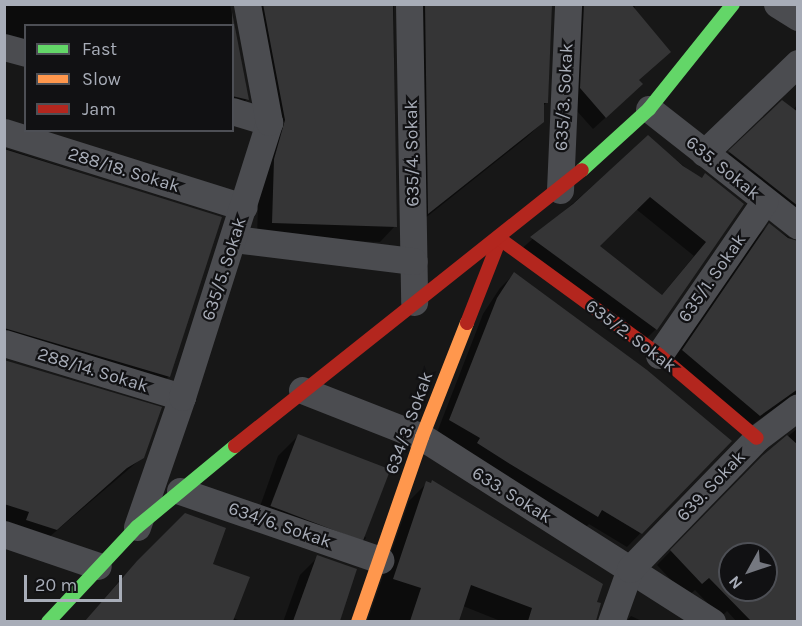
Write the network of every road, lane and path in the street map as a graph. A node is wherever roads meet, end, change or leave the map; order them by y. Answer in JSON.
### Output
{"nodes":[{"id":1,"x":247,"y":4,"type":"edge"},
{"id":2,"x":409,"y":4,"type":"edge"},
{"id":3,"x":568,"y":4,"type":"edge"},
{"id":4,"x":733,"y":4,"type":"edge"},
{"id":5,"x":777,"y":4,"type":"edge"},
{"id":6,"x":798,"y":17,"type":"edge"},
{"id":7,"x":4,"y":47,"type":"edge"},
{"id":8,"x":24,"y":52,"type":"edge"},
{"id":9,"x":798,"y":63,"type":"edge"},
{"id":10,"x":649,"y":109,"type":"junction"},
{"id":11,"x":234,"y":112,"type":"edge"},
{"id":12,"x":269,"y":122,"type":"junction"},
{"id":13,"x":4,"y":132,"type":"edge"},
{"id":14,"x":704,"y":153,"type":"junction"},
{"id":15,"x":560,"y":190,"type":"junction"},
{"id":16,"x":765,"y":202,"type":"junction"},
{"id":17,"x":244,"y":207,"type":"junction"},
{"id":18,"x":798,"y":226,"type":"edge"},
{"id":19,"x":234,"y":239,"type":"junction"},
{"id":20,"x":500,"y":239,"type":"junction"},
{"id":21,"x":414,"y":261,"type":"junction"},
{"id":22,"x":414,"y":302,"type":"junction"},
{"id":23,"x":4,"y":343,"type":"edge"},
{"id":24,"x":659,"y":355,"type":"junction"},
{"id":25,"x":302,"y":390,"type":"junction"},
{"id":26,"x":182,"y":397,"type":"junction"},
{"id":27,"x":798,"y":407,"type":"edge"},
{"id":28,"x":422,"y":437,"type":"junction"},
{"id":29,"x":757,"y":438,"type":"junction"},
{"id":30,"x":180,"y":491,"type":"junction"},
{"id":31,"x":137,"y":527,"type":"junction"},
{"id":32,"x":4,"y":534,"type":"edge"},
{"id":33,"x":380,"y":560,"type":"junction"},
{"id":34,"x":98,"y":566,"type":"junction"},
{"id":35,"x":630,"y":569,"type":"junction"},
{"id":36,"x":48,"y":621,"type":"edge"},
{"id":37,"x":358,"y":621,"type":"edge"},
{"id":38,"x":611,"y":621,"type":"edge"},
{"id":39,"x":712,"y":621,"type":"edge"}],
"edges":[{"from":1,"to":12,"type":"street","name":"635/5. Sokak"},
{"from":2,"to":21,"type":"street","name":"635/4. Sokak"},
{"from":3,"to":15,"type":"street","name":"635/3. Sokak"},
{"from":4,"to":10,"type":"street"},
{"from":5,"to":6,"type":"street"},
{"from":7,"to":8,"type":"street"},
{"from":9,"to":14,"type":"street"},
{"from":10,"to":14,"type":"street","name":"635. Sokak"},
{"from":10,"to":15,"type":"street"},
{"from":11,"to":12,"type":"street"},
{"from":12,"to":17,"type":"street","name":"635/5. Sokak"},
{"from":13,"to":17,"type":"street","name":"288/18. Sokak"},
{"from":14,"to":16,"type":"street","name":"635. Sokak"},
{"from":15,"to":20,"type":"street"},
{"from":16,"to":18,"type":"street","name":"635. Sokak"},
{"from":16,"to":24,"type":"street","name":"635/1. Sokak"},
{"from":17,"to":19,"type":"street","name":"635/5. Sokak"},
{"from":19,"to":21,"type":"street"},
{"from":19,"to":26,"type":"street","name":"635/5. Sokak"},
{"from":20,"to":22,"type":"street"},
{"from":20,"to":24,"type":"street","name":"635/2. Sokak"},
{"from":20,"to":28,"type":"street","name":"634/3. Sokak"},
{"from":21,"to":22,"type":"street","name":"635/4. Sokak"},
{"from":22,"to":25,"type":"street"},
{"from":23,"to":26,"type":"street","name":"288/14. Sokak"},
{"from":24,"to":29,"type":"street","name":"635/2. Sokak"},
{"from":25,"to":28,"type":"street","name":"633. Sokak"},
{"from":25,"to":30,"type":"street"},
{"from":26,"to":31,"type":"street","name":"635/5. Sokak"},
{"from":27,"to":29,"type":"street","name":"639. Sokak"},
{"from":28,"to":33,"type":"street","name":"634/3. Sokak"},
{"from":28,"to":35,"type":"street","name":"633. Sokak"},
{"from":29,"to":35,"type":"street","name":"639. Sokak"},
{"from":30,"to":31,"type":"street"},
{"from":30,"to":33,"type":"street","name":"634/6. Sokak"},
{"from":31,"to":34,"type":"street"},
{"from":32,"to":34,"type":"street"},
{"from":33,"to":37,"type":"street","name":"634/3. Sokak"},
{"from":34,"to":36,"type":"street"},
{"from":35,"to":38,"type":"street"},
{"from":35,"to":39,"type":"street","name":"633. Sokak"}]}
